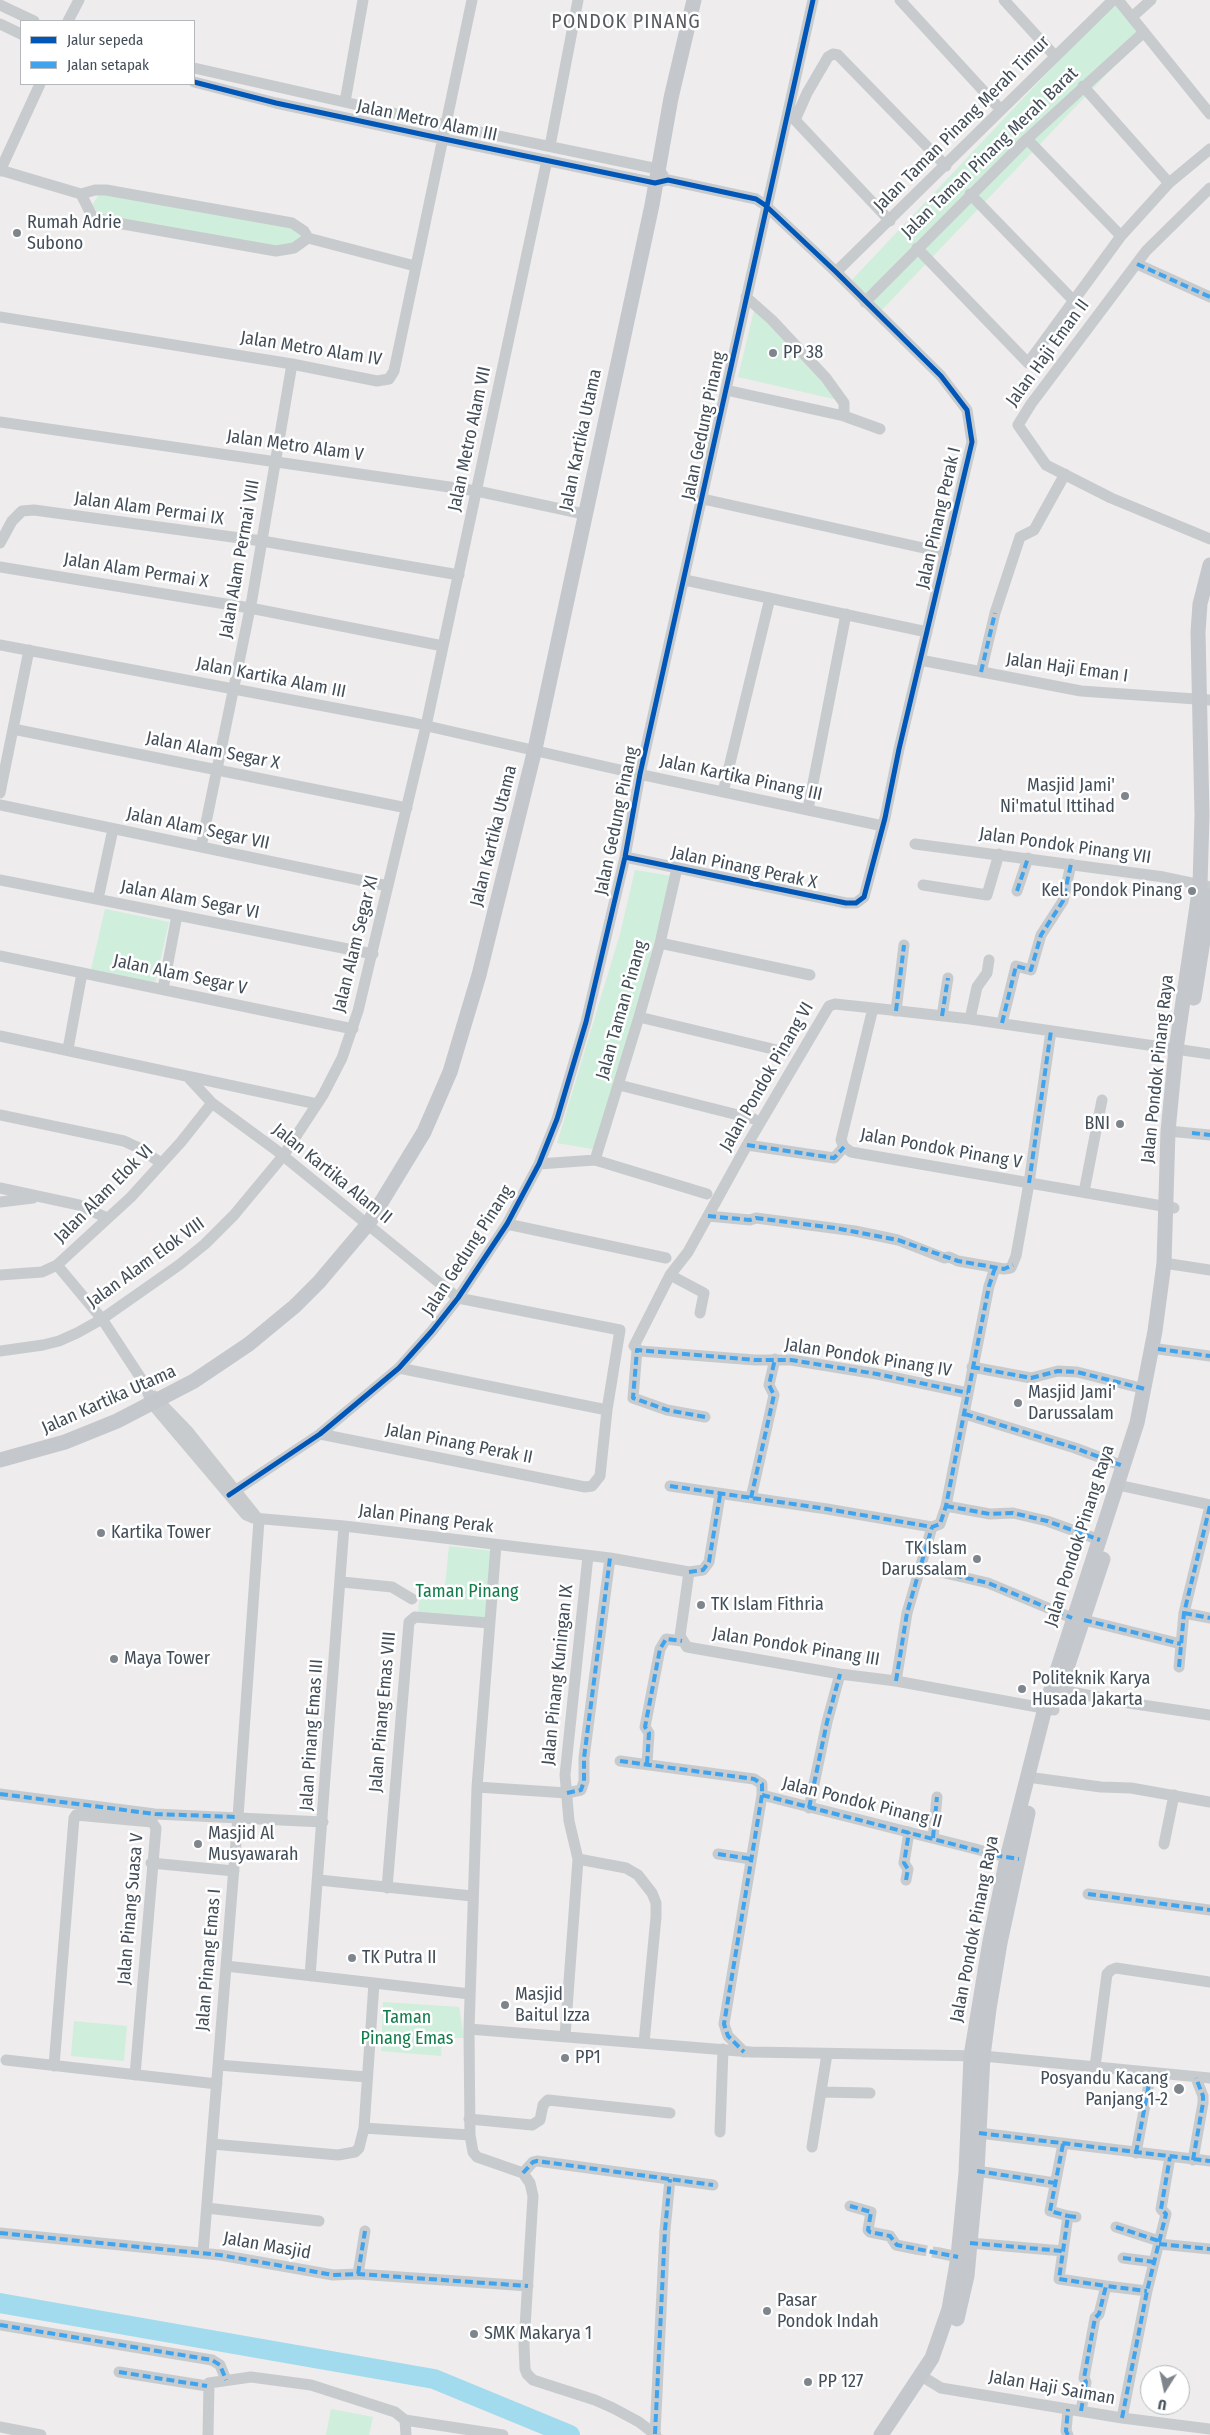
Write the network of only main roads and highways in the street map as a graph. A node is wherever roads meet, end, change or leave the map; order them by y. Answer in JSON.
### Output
{"nodes":[{"id":1,"x":694,"y":0,"type":"edge"},
{"id":2,"x":1210,"y":565,"type":"edge"},
{"id":3,"x":1205,"y":700,"type":"edge"},
{"id":4,"x":1207,"y":889,"type":"edge"},
{"id":5,"x":1168,"y":1264,"type":"junction"},
{"id":6,"x":0,"y":1460,"type":"edge"},
{"id":7,"x":1122,"y":1486,"type":"junction"},
{"id":8,"x":1091,"y":1580,"type":"junction"},
{"id":9,"x":977,"y":2056,"type":"junction"},
{"id":10,"x":924,"y":2378,"type":"junction"},
{"id":11,"x":881,"y":2435,"type":"edge"},
{"id":12,"x":892,"y":2435,"type":"edge"}],
"edges":[{"from":1,"to":6,"type":"main road","name":"Jalan Kartika Utama"},
{"from":2,"to":3,"type":"main road","name":"Jalan Pondok Pinang Raya"},
{"from":3,"to":4,"type":"main road","name":"Jalan Pondok Pinang Raya"},
{"from":4,"to":5,"type":"main road","name":"Jalan Pondok Pinang Raya"},
{"from":5,"to":7,"type":"main road","name":"Jalan Pondok Pinang Raya"},
{"from":5,"to":7,"type":"main road","name":"Jalan Pondok Pinang Raya"},
{"from":7,"to":8,"type":"main road","name":"Jalan Pondok Pinang Raya"},
{"from":7,"to":8,"type":"main road","name":"Jalan Pondok Pinang Raya"},
{"from":8,"to":9,"type":"main road","name":"Jalan Pondok Pinang Raya"},
{"from":9,"to":10,"type":"main road","name":"Jalan Pondok Pinang Raya"},
{"from":9,"to":10,"type":"main road","name":"Jalan Pondok Pinang Raya"},
{"from":10,"to":11,"type":"main road","name":"Jalan Pondok Pinang Raya"},
{"from":10,"to":12,"type":"main road","name":"Jalan Pondok Pinang Raya"}]}
